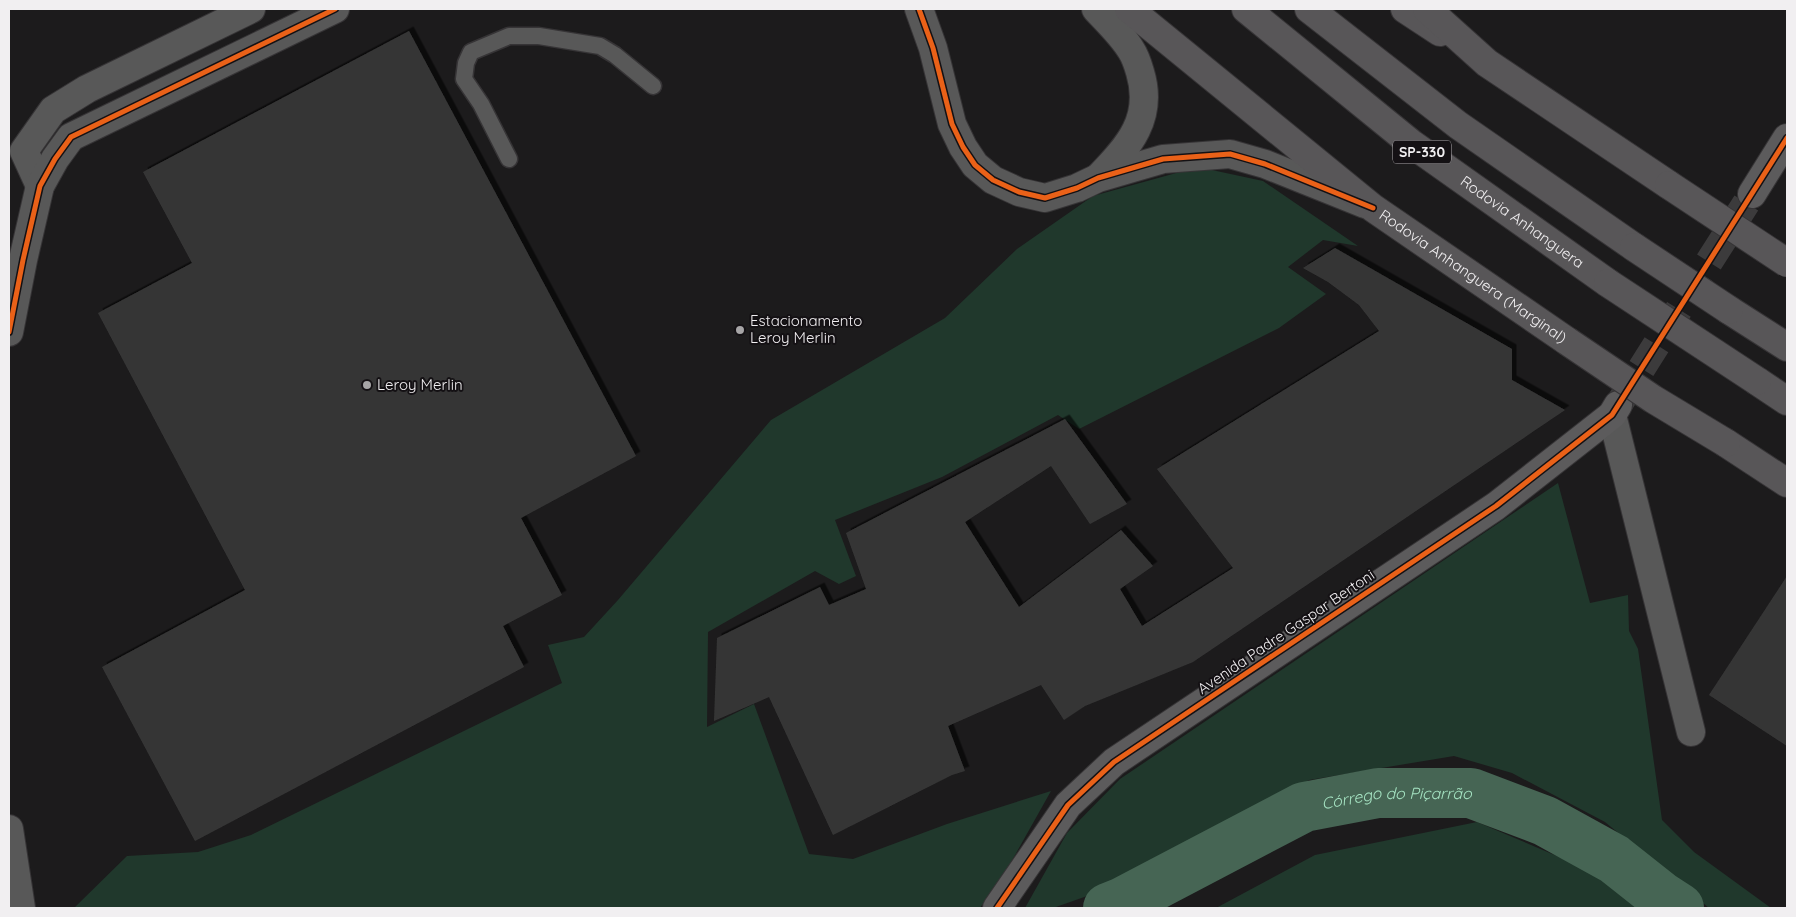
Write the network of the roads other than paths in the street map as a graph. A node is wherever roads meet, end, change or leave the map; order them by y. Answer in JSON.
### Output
{"nodes":[{"id":1,"x":251,"y":9,"type":"edge"},
{"id":2,"x":335,"y":9,"type":"edge"},
{"id":3,"x":920,"y":9,"type":"edge"},
{"id":4,"x":1096,"y":9,"type":"edge"},
{"id":5,"x":1129,"y":9,"type":"edge"},
{"id":6,"x":1246,"y":9,"type":"edge"},
{"id":7,"x":1309,"y":9,"type":"edge"},
{"id":8,"x":1405,"y":9,"type":"edge"},
{"id":9,"x":1427,"y":9,"type":"edge"},
{"id":10,"x":1487,"y":63,"type":"junction"},
{"id":11,"x":653,"y":86,"type":"dead end"},
{"id":12,"x":1787,"y":138,"type":"edge"},
{"id":13,"x":16,"y":150,"type":"edge"},
{"id":14,"x":55,"y":159,"type":"junction"},
{"id":15,"x":509,"y":159,"type":"dead end"},
{"id":16,"x":1098,"y":178,"type":"junction"},
{"id":17,"x":40,"y":186,"type":"junction"},
{"id":18,"x":1752,"y":194,"type":"tunnel mouth"},
{"id":19,"x":1373,"y":208,"type":"junction"},
{"id":20,"x":1787,"y":263,"type":"edge"},
{"id":21,"x":9,"y":332,"type":"edge"},
{"id":22,"x":1787,"y":347,"type":"edge"},
{"id":23,"x":1787,"y":401,"type":"edge"},
{"id":24,"x":1787,"y":484,"type":"edge"},
{"id":25,"x":1691,"y":732,"type":"dead end"},
{"id":26,"x":9,"y":829,"type":"edge"},
{"id":27,"x":21,"y":908,"type":"edge"},
{"id":28,"x":998,"y":908,"type":"edge"}],
"edges":[{"from":1,"to":13,"type":"street"},
{"from":2,"to":14,"type":"street"},
{"from":3,"to":16,"type":"street"},
{"from":4,"to":16,"type":"street"},
{"from":5,"to":19,"type":"highway","name":"Rodovia Anhanguera (Marginal)"},
{"from":6,"to":23,"type":"highway","name":"Rodovia Anhanguera","number":"SP-330","bridge":true},
{"from":7,"to":22,"type":"highway","number":"SP-330","bridge":true},
{"from":8,"to":10,"type":"highway"},
{"from":9,"to":10,"type":"highway"},
{"from":10,"to":20,"type":"highway","bridge":true},
{"from":11,"to":15,"type":"lane"},
{"from":12,"to":18,"type":"street"},
{"from":13,"to":14,"type":"street"},
{"from":13,"to":17,"type":"street"},
{"from":14,"to":17,"type":"street"},
{"from":16,"to":19,"type":"street"},
{"from":17,"to":21,"type":"street"},
{"from":19,"to":24,"type":"highway","name":"Rodovia Anhanguera (Marginal)","bridge":true},
{"from":25,"to":28,"type":"street","name":"Avenida Padre Gaspar Bertoni"},
{"from":26,"to":27,"type":"street"}]}
